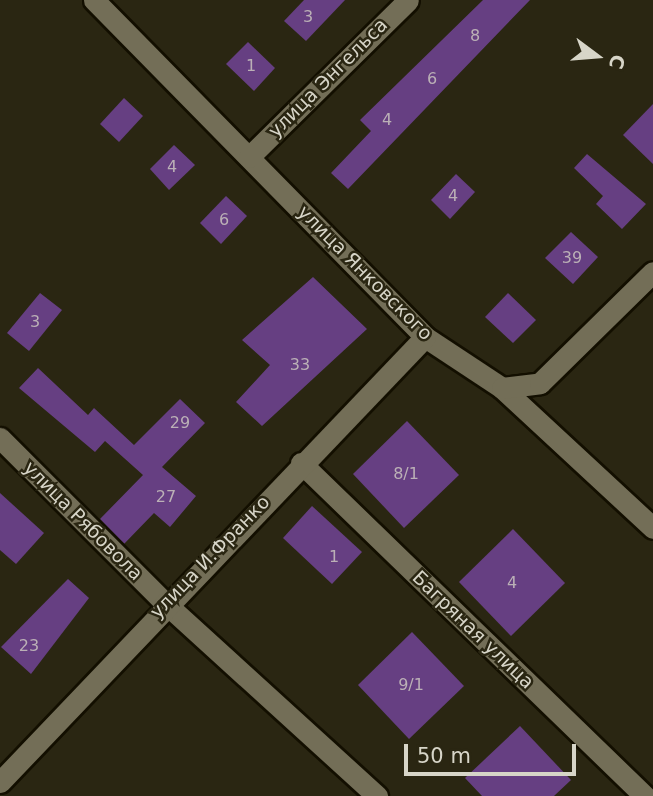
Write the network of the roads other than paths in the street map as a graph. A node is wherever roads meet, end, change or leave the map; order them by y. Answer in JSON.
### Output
{"nodes":[{"id":1,"x":94,"y":0,"type":"edge"},
{"id":2,"x":408,"y":0,"type":"edge"},
{"id":3,"x":249,"y":157,"type":"junction"},
{"id":4,"x":653,"y":272,"type":"edge"},
{"id":5,"x":425,"y":337,"type":"junction"},
{"id":6,"x":502,"y":388,"type":"junction"},
{"id":7,"x":0,"y":438,"type":"edge"},
{"id":8,"x":301,"y":463,"type":"junction"},
{"id":9,"x":653,"y":528,"type":"edge"},
{"id":10,"x":165,"y":603,"type":"junction"},
{"id":11,"x":0,"y":782,"type":"edge"},
{"id":12,"x":377,"y":796,"type":"edge"},
{"id":13,"x":645,"y":796,"type":"edge"}],
"edges":[{"from":1,"to":3,"type":"street","name":"улица Янковского"},
{"from":2,"to":3,"type":"street","name":"улица Энгельса"},
{"from":3,"to":5,"type":"street","name":"улица Янковского"},
{"from":4,"to":6,"type":"street"},
{"from":5,"to":6,"type":"street","name":"улица Янковского"},
{"from":5,"to":8,"type":"street","name":"улица И.Франко"},
{"from":6,"to":9,"type":"street","name":"улица Янковского"},
{"from":7,"to":10,"type":"street","name":"улица Рябовола"},
{"from":8,"to":10,"type":"street","name":"улица И.Франко"},
{"from":8,"to":13,"type":"street","name":"Багряная улица"},
{"from":10,"to":11,"type":"street","name":"улица И.Франко"},
{"from":10,"to":12,"type":"street","name":"улица Рябовола"}]}
